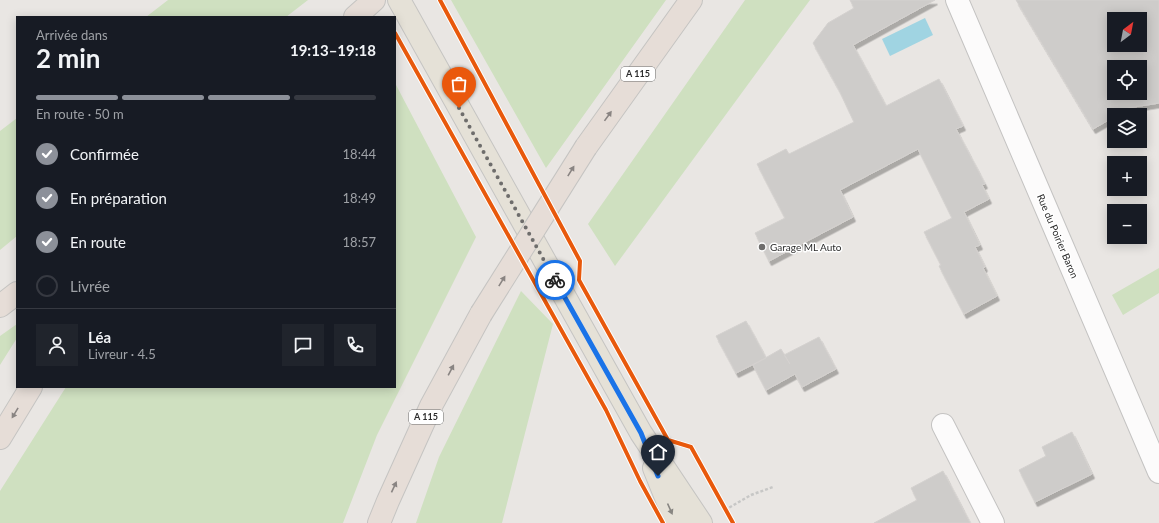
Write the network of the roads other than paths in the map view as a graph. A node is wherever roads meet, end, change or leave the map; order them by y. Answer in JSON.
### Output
{"nodes":[{"id":1,"x":374,"y":0,"type":"edge"},
{"id":2,"x":399,"y":0,"type":"edge"},
{"id":3,"x":691,"y":0,"type":"edge"},
{"id":4,"x":957,"y":0,"type":"edge"},
{"id":5,"x":356,"y":16,"type":"edge"},
{"id":6,"x":16,"y":294,"type":"edge"},
{"id":7,"x":0,"y":306,"type":"edge"},
{"id":8,"x":30,"y":388,"type":"edge"},
{"id":9,"x":943,"y":425,"type":"dead end"},
{"id":10,"x":641,"y":433,"type":"junction"},
{"id":11,"x":0,"y":438,"type":"edge"},
{"id":12,"x":1159,"y":472,"type":"edge"},
{"id":13,"x":379,"y":523,"type":"edge"},
{"id":14,"x":677,"y":523,"type":"edge"},
{"id":15,"x":701,"y":523,"type":"edge"},
{"id":16,"x":993,"y":523,"type":"edge"}],
"edges":[{"from":1,"to":5,"type":"highway"},
{"from":2,"to":10,"type":"main road"},
{"from":13,"to":3,"type":"highway","number":"A 115","one_way":true,"bridge":true},
{"from":4,"to":12,"type":"street","name":"Rue du Poirier Baron"},
{"from":6,"to":7,"type":"highway"},
{"from":8,"to":11,"type":"highway","one_way":true},
{"from":9,"to":16,"type":"street"},
{"from":10,"to":14,"type":"main road","one_way":true},
{"from":10,"to":15,"type":"main road"}]}
